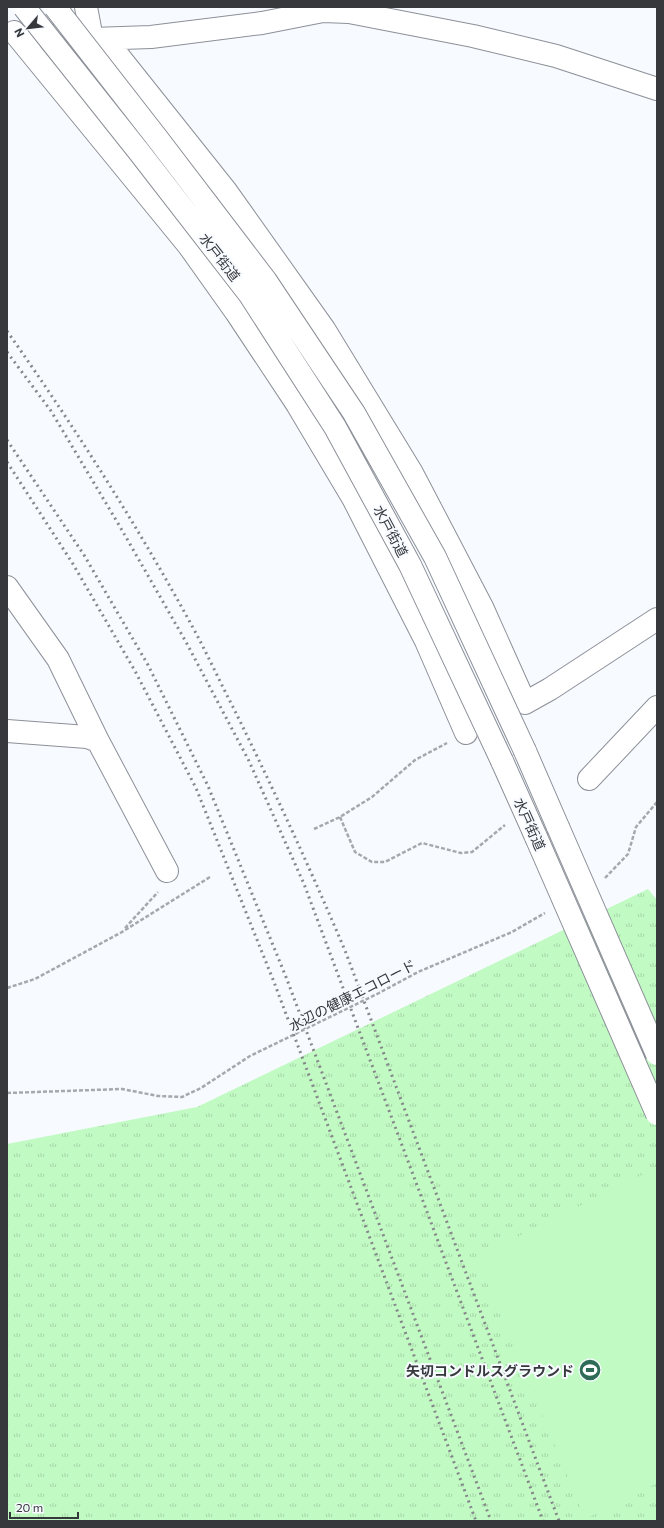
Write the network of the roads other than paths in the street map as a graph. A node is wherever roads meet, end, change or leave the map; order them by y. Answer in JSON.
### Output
{"nodes":[{"id":1,"x":24,"y":7,"type":"edge"},
{"id":2,"x":55,"y":7,"type":"edge"},
{"id":3,"x":86,"y":7,"type":"edge"},
{"id":4,"x":323,"y":9,"type":"edge"},
{"id":5,"x":10,"y":32,"type":"edge"},
{"id":6,"x":98,"y":39,"type":"junction"},
{"id":7,"x":657,"y":89,"type":"edge"},
{"id":8,"x":7,"y":587,"type":"edge"},
{"id":9,"x":657,"y":619,"type":"edge"},
{"id":10,"x":657,"y":707,"type":"edge"},
{"id":11,"x":7,"y":731,"type":"edge"},
{"id":12,"x":466,"y":733,"type":"road end"},
{"id":13,"x":98,"y":741,"type":"junction"},
{"id":14,"x":589,"y":779,"type":"dead end"},
{"id":15,"x":167,"y":871,"type":"road end"},
{"id":16,"x":657,"y":1054,"type":"edge"},
{"id":17,"x":657,"y":1114,"type":"edge"}],
"edges":[{"from":1,"to":17,"type":"main road","name":"水戸街道","bridge":true},
{"from":2,"to":16,"type":"main road","name":"水戸街道","bridge":true},
{"from":3,"to":6,"type":"main road"},
{"from":4,"to":6,"type":"main road"},
{"from":4,"to":7,"type":"main road"},
{"from":5,"to":6,"type":"main road"},
{"from":5,"to":12,"type":"main road"},
{"from":6,"to":9,"type":"main road"},
{"from":8,"to":13,"type":"main road"},
{"from":10,"to":14,"type":"main road"},
{"from":11,"to":13,"type":"main road"},
{"from":13,"to":15,"type":"main road"}]}
